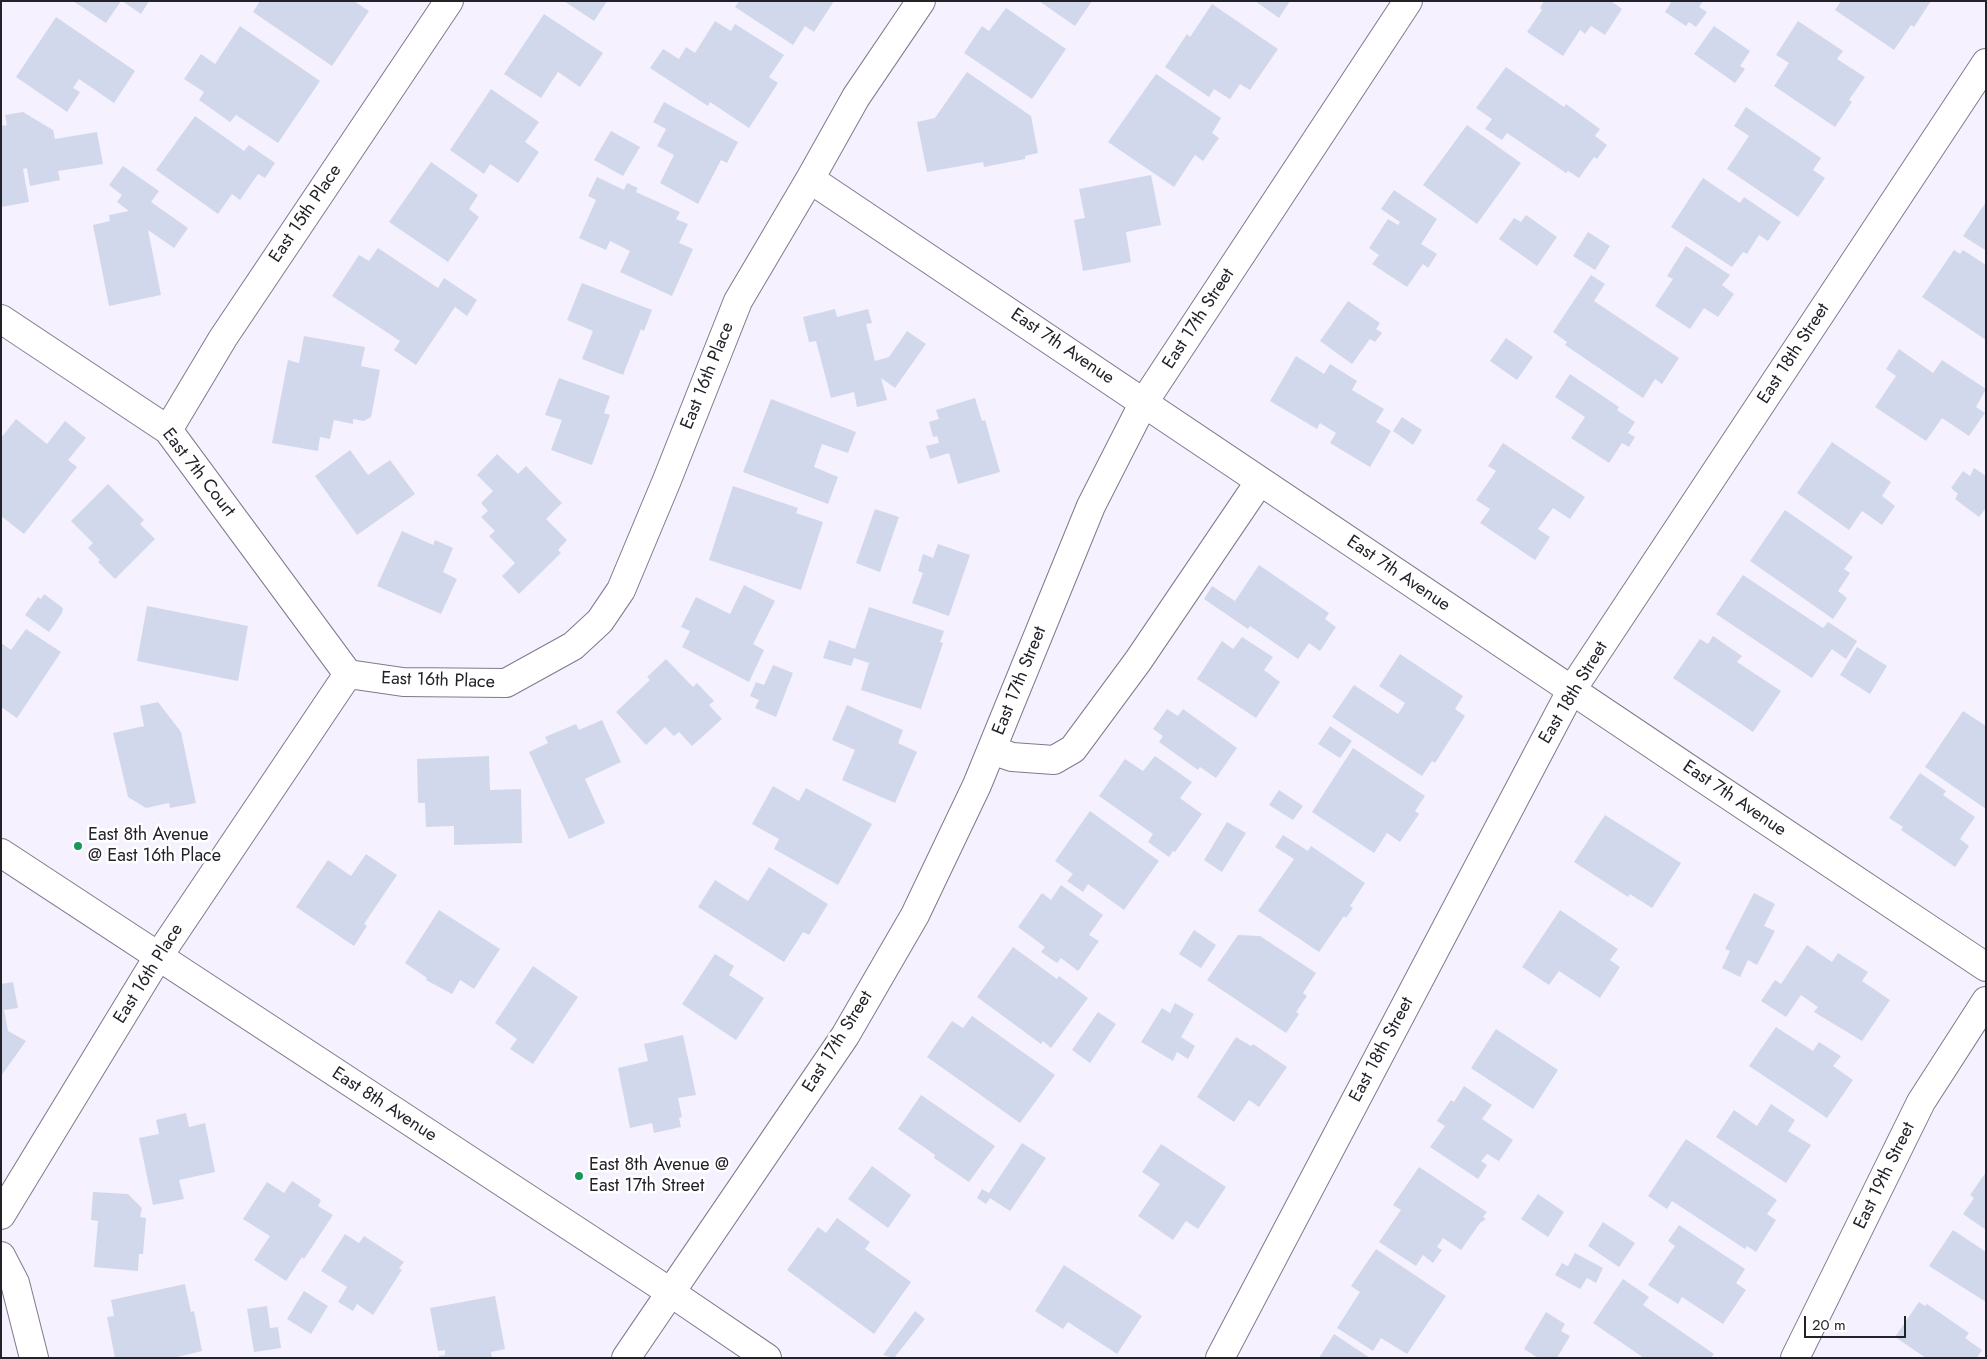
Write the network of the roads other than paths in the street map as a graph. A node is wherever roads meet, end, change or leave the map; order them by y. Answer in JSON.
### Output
{"nodes":[{"id":1,"x":449,"y":1,"type":"edge"},
{"id":2,"x":921,"y":1,"type":"edge"},
{"id":3,"x":1408,"y":1,"type":"edge"},
{"id":4,"x":1986,"y":64,"type":"edge"},
{"id":5,"x":810,"y":179,"type":"junction"},
{"id":6,"x":1,"y":319,"type":"edge"},
{"id":7,"x":1144,"y":402,"type":"junction"},
{"id":8,"x":168,"y":430,"type":"junction"},
{"id":9,"x":1260,"y":481,"type":"junction"},
{"id":10,"x":348,"y":674,"type":"junction"},
{"id":11,"x":1571,"y":691,"type":"junction"},
{"id":12,"x":992,"y":750,"type":"junction"},
{"id":13,"x":1,"y":853,"type":"edge"},
{"id":14,"x":158,"y":957,"type":"junction"},
{"id":15,"x":1986,"y":967,"type":"edge"},
{"id":16,"x":1986,"y":1001,"type":"edge"},
{"id":17,"x":1,"y":1215,"type":"edge"},
{"id":18,"x":1,"y":1256,"type":"edge"},
{"id":19,"x":670,"y":1292,"type":"junction"},
{"id":20,"x":34,"y":1358,"type":"edge"},
{"id":21,"x":626,"y":1358,"type":"edge"},
{"id":22,"x":767,"y":1358,"type":"edge"},
{"id":23,"x":1220,"y":1358,"type":"edge"},
{"id":24,"x":1795,"y":1358,"type":"edge"}],
"edges":[{"from":1,"to":8,"type":"street","name":"East 15th Place"},
{"from":2,"to":5,"type":"street","name":"East 16th Place"},
{"from":3,"to":7,"type":"street","name":"East 17th Street"},
{"from":4,"to":11,"type":"street","name":"East 18th Street"},
{"from":5,"to":7,"type":"street","name":"East 7th Avenue"},
{"from":5,"to":10,"type":"street","name":"East 16th Place"},
{"from":6,"to":8,"type":"street","name":"East 7th Court"},
{"from":7,"to":9,"type":"street","name":"East 7th Avenue"},
{"from":7,"to":12,"type":"street","name":"East 17th Street"},
{"from":8,"to":10,"type":"street","name":"East 7th Court"},
{"from":9,"to":11,"type":"street","name":"East 7th Avenue"},
{"from":9,"to":12,"type":"street"},
{"from":10,"to":14,"type":"street","name":"East 16th Place"},
{"from":11,"to":15,"type":"street","name":"East 7th Avenue"},
{"from":11,"to":23,"type":"street","name":"East 18th Street"},
{"from":12,"to":19,"type":"street","name":"East 17th Street"},
{"from":13,"to":14,"type":"street","name":"East 8th Avenue"},
{"from":14,"to":17,"type":"street","name":"East 16th Place"},
{"from":14,"to":19,"type":"street","name":"East 8th Avenue"},
{"from":16,"to":24,"type":"street","name":"East 19th Street"},
{"from":18,"to":20,"type":"street"},
{"from":19,"to":21,"type":"street","name":"East 17th Street"},
{"from":19,"to":22,"type":"street","name":"East 8th Avenue"}]}
